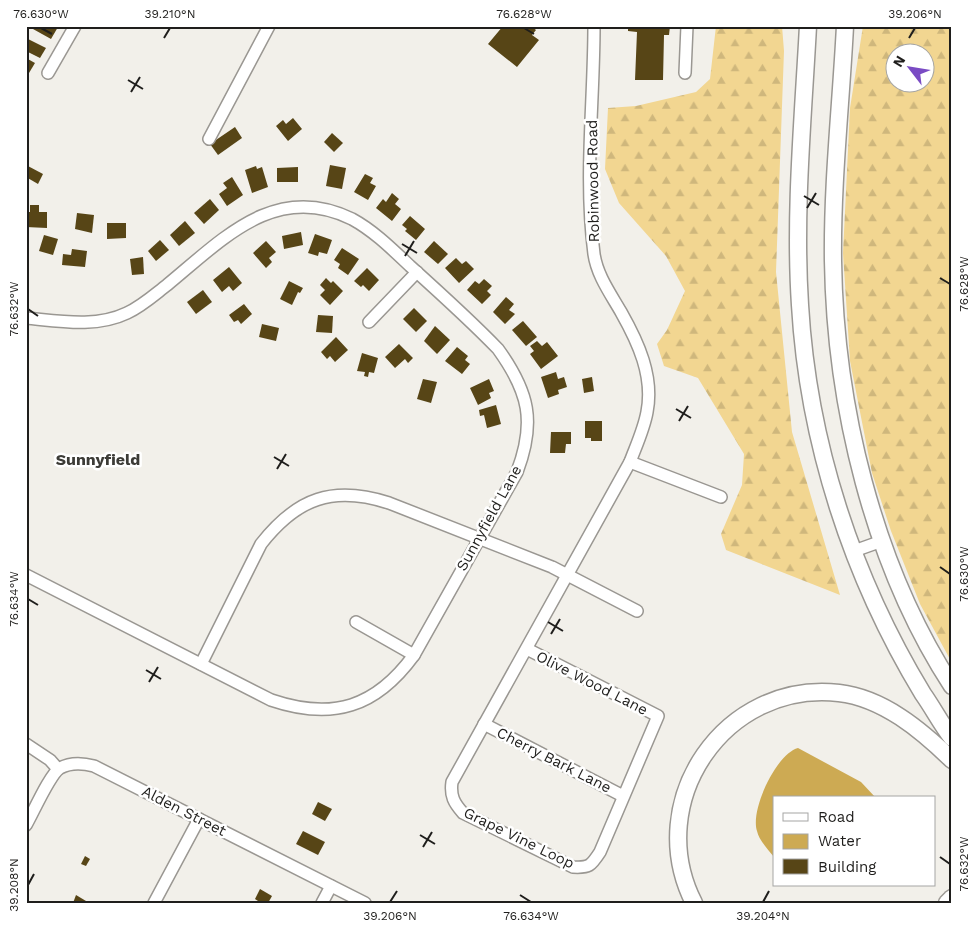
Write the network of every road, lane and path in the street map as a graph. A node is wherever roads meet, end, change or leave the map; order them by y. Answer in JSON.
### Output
{"nodes":[{"id":1,"x":75,"y":26,"type":"edge"},
{"id":2,"x":268,"y":26,"type":"edge"},
{"id":3,"x":594,"y":26,"type":"edge"},
{"id":4,"x":687,"y":26,"type":"edge"},
{"id":5,"x":808,"y":26,"type":"edge"},
{"id":6,"x":845,"y":26,"type":"edge"},
{"id":7,"x":854,"y":26,"type":"edge"},
{"id":8,"x":48,"y":73,"type":"dead end"},
{"id":9,"x":685,"y":73,"type":"dead end"},
{"id":10,"x":209,"y":139,"type":"dead end"},
{"id":11,"x":838,"y":156,"type":"junction"},
{"id":12,"x":417,"y":272,"type":"junction"},
{"id":13,"x":26,"y":318,"type":"edge"},
{"id":14,"x":369,"y":322,"type":"dead end"},
{"id":15,"x":630,"y":462,"type":"junction"},
{"id":16,"x":720,"y":497,"type":"dead end"},
{"id":17,"x":479,"y":538,"type":"junction"},
{"id":18,"x":882,"y":541,"type":"junction"},
{"id":19,"x":854,"y":551,"type":"junction"},
{"id":20,"x":26,"y":575,"type":"edge"},
{"id":21,"x":568,"y":575,"type":"junction"},
{"id":22,"x":637,"y":611,"type":"dead end"},
{"id":23,"x":356,"y":622,"type":"dead end"},
{"id":24,"x":527,"y":649,"type":"junction"},
{"id":25,"x":414,"y":655,"type":"junction"},
{"id":26,"x":201,"y":664,"type":"junction"},
{"id":27,"x":952,"y":686,"type":"edge"},
{"id":28,"x":658,"y":716,"type":"joint"},
{"id":29,"x":484,"y":724,"type":"junction"},
{"id":30,"x":952,"y":738,"type":"edge"},
{"id":31,"x":26,"y":744,"type":"edge"},
{"id":32,"x":952,"y":760,"type":"edge"},
{"id":33,"x":58,"y":769,"type":"junction"},
{"id":34,"x":623,"y":796,"type":"junction"},
{"id":35,"x":199,"y":819,"type":"junction"},
{"id":36,"x":26,"y":825,"type":"edge"},
{"id":37,"x":331,"y":886,"type":"junction"},
{"id":38,"x":952,"y":898,"type":"edge"},
{"id":39,"x":154,"y":903,"type":"edge"},
{"id":40,"x":322,"y":903,"type":"edge"},
{"id":41,"x":365,"y":903,"type":"edge"},
{"id":42,"x":694,"y":903,"type":"edge"},
{"id":43,"x":947,"y":903,"type":"edge"}],
"edges":[{"from":1,"to":8,"type":"street"},
{"from":2,"to":10,"type":"street"},
{"from":3,"to":15,"type":"street","name":"Robinwood Road"},
{"from":4,"to":9,"type":"street"},
{"from":5,"to":19,"type":"highway"},
{"from":6,"to":11,"type":"highway"},
{"from":7,"to":11,"type":"highway"},
{"from":11,"to":18,"type":"highway"},
{"from":12,"to":13,"type":"street","name":"Sunnyfield Lane"},
{"from":12,"to":14,"type":"street"},
{"from":12,"to":17,"type":"street","name":"Sunnyfield Lane"},
{"from":15,"to":16,"type":"street"},
{"from":15,"to":21,"type":"street","name":"Robinwood Road"},
{"from":17,"to":21,"type":"street"},
{"from":17,"to":25,"type":"street","name":"Sunnyfield Lane"},
{"from":17,"to":26,"type":"street"},
{"from":18,"to":19,"type":"street"},
{"from":18,"to":27,"type":"highway"},
{"from":19,"to":30,"type":"highway"},
{"from":20,"to":26,"type":"street","name":"Sunnyfield Lane"},
{"from":21,"to":22,"type":"street"},
{"from":21,"to":24,"type":"street","name":"Grape Vine Loop"},
{"from":23,"to":25,"type":"street"},
{"from":24,"to":28,"type":"street","name":"Olive Wood Lane"},
{"from":24,"to":29,"type":"street","name":"Grape Vine Loop"},
{"from":25,"to":26,"type":"street","name":"Sunnyfield Lane"},
{"from":28,"to":34,"type":"street","name":"Grape Vine Loop"},
{"from":29,"to":34,"type":"street","name":"Cherry Bark Lane"},
{"from":29,"to":34,"type":"street","name":"Grape Vine Loop"},
{"from":31,"to":33,"type":"street"},
{"from":32,"to":42,"type":"highway"},
{"from":33,"to":35,"type":"street","name":"Alden Street"},
{"from":33,"to":36,"type":"street"},
{"from":35,"to":37,"type":"street","name":"Alden Street"},
{"from":35,"to":39,"type":"street"},
{"from":37,"to":40,"type":"street"},
{"from":37,"to":41,"type":"street","name":"Alden Street"},
{"from":38,"to":43,"type":"highway"}]}
